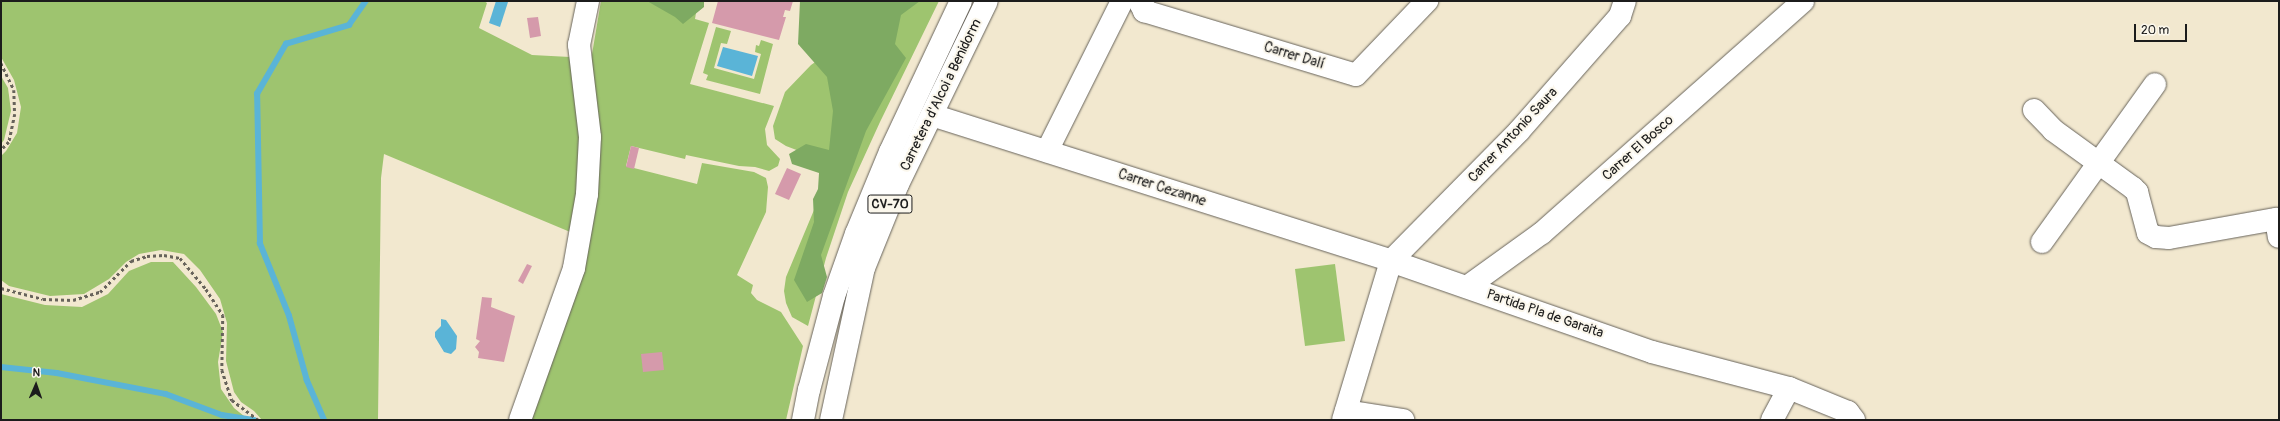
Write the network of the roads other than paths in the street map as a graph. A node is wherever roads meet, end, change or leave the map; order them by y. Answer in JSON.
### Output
{"nodes":[{"id":1,"x":588,"y":1,"type":"edge"},
{"id":2,"x":961,"y":1,"type":"edge"},
{"id":3,"x":987,"y":1,"type":"edge"},
{"id":4,"x":1122,"y":1,"type":"edge"},
{"id":5,"x":1143,"y":1,"type":"edge"},
{"id":6,"x":1427,"y":1,"type":"edge"},
{"id":7,"x":1625,"y":1,"type":"edge"},
{"id":8,"x":1803,"y":1,"type":"edge"},
{"id":9,"x":2155,"y":84,"type":"dead end"},
{"id":10,"x":2034,"y":110,"type":"dead end"},
{"id":11,"x":932,"y":115,"type":"junction"},
{"id":12,"x":1047,"y":151,"type":"junction"},
{"id":13,"x":2100,"y":164,"type":"junction"},
{"id":14,"x":2278,"y":224,"type":"edge"},
{"id":15,"x":2042,"y":242,"type":"dead end"},
{"id":16,"x":1392,"y":261,"type":"junction"},
{"id":17,"x":1467,"y":287,"type":"junction"},
{"id":18,"x":1789,"y":388,"type":"junction"},
{"id":19,"x":1345,"y":415,"type":"edge"},
{"id":20,"x":520,"y":420,"type":"edge"},
{"id":21,"x":803,"y":420,"type":"edge"},
{"id":22,"x":831,"y":420,"type":"edge"},
{"id":23,"x":1403,"y":420,"type":"edge"},
{"id":24,"x":1772,"y":420,"type":"edge"},
{"id":25,"x":1854,"y":420,"type":"edge"}],
"edges":[{"from":1,"to":20,"type":"street"},
{"from":2,"to":21,"type":"street","name":"Carretera d'Alcoi a Benidorm","number":"CV-70"},
{"from":3,"to":11,"type":"street","name":"Carretera d'Alcoi a Benidorm","number":"CV-70"},
{"from":4,"to":12,"type":"street"},
{"from":5,"to":6,"type":"street","name":"Carrer Dalí"},
{"from":7,"to":16,"type":"street","name":"Carrer Antonio Saura"},
{"from":8,"to":17,"type":"street","name":"Carrer El Bosco"},
{"from":9,"to":13,"type":"street"},
{"from":10,"to":13,"type":"street"},
{"from":11,"to":12,"type":"street","name":"Carrer Cezanne"},
{"from":11,"to":22,"type":"street","name":"Carretera d'Alcoi a Benidorm","number":"CV-70"},
{"from":12,"to":16,"type":"street","name":"Carrer Cezanne"},
{"from":13,"to":14,"type":"street"},
{"from":13,"to":15,"type":"street"},
{"from":16,"to":17,"type":"street","name":"Partida Pla de Garaita"},
{"from":16,"to":19,"type":"street"},
{"from":17,"to":18,"type":"street","name":"Partida Pla de Garaita"},
{"from":18,"to":24,"type":"street"},
{"from":18,"to":25,"type":"street","name":"Partida Pla de Garaita"},
{"from":19,"to":23,"type":"street"}]}
